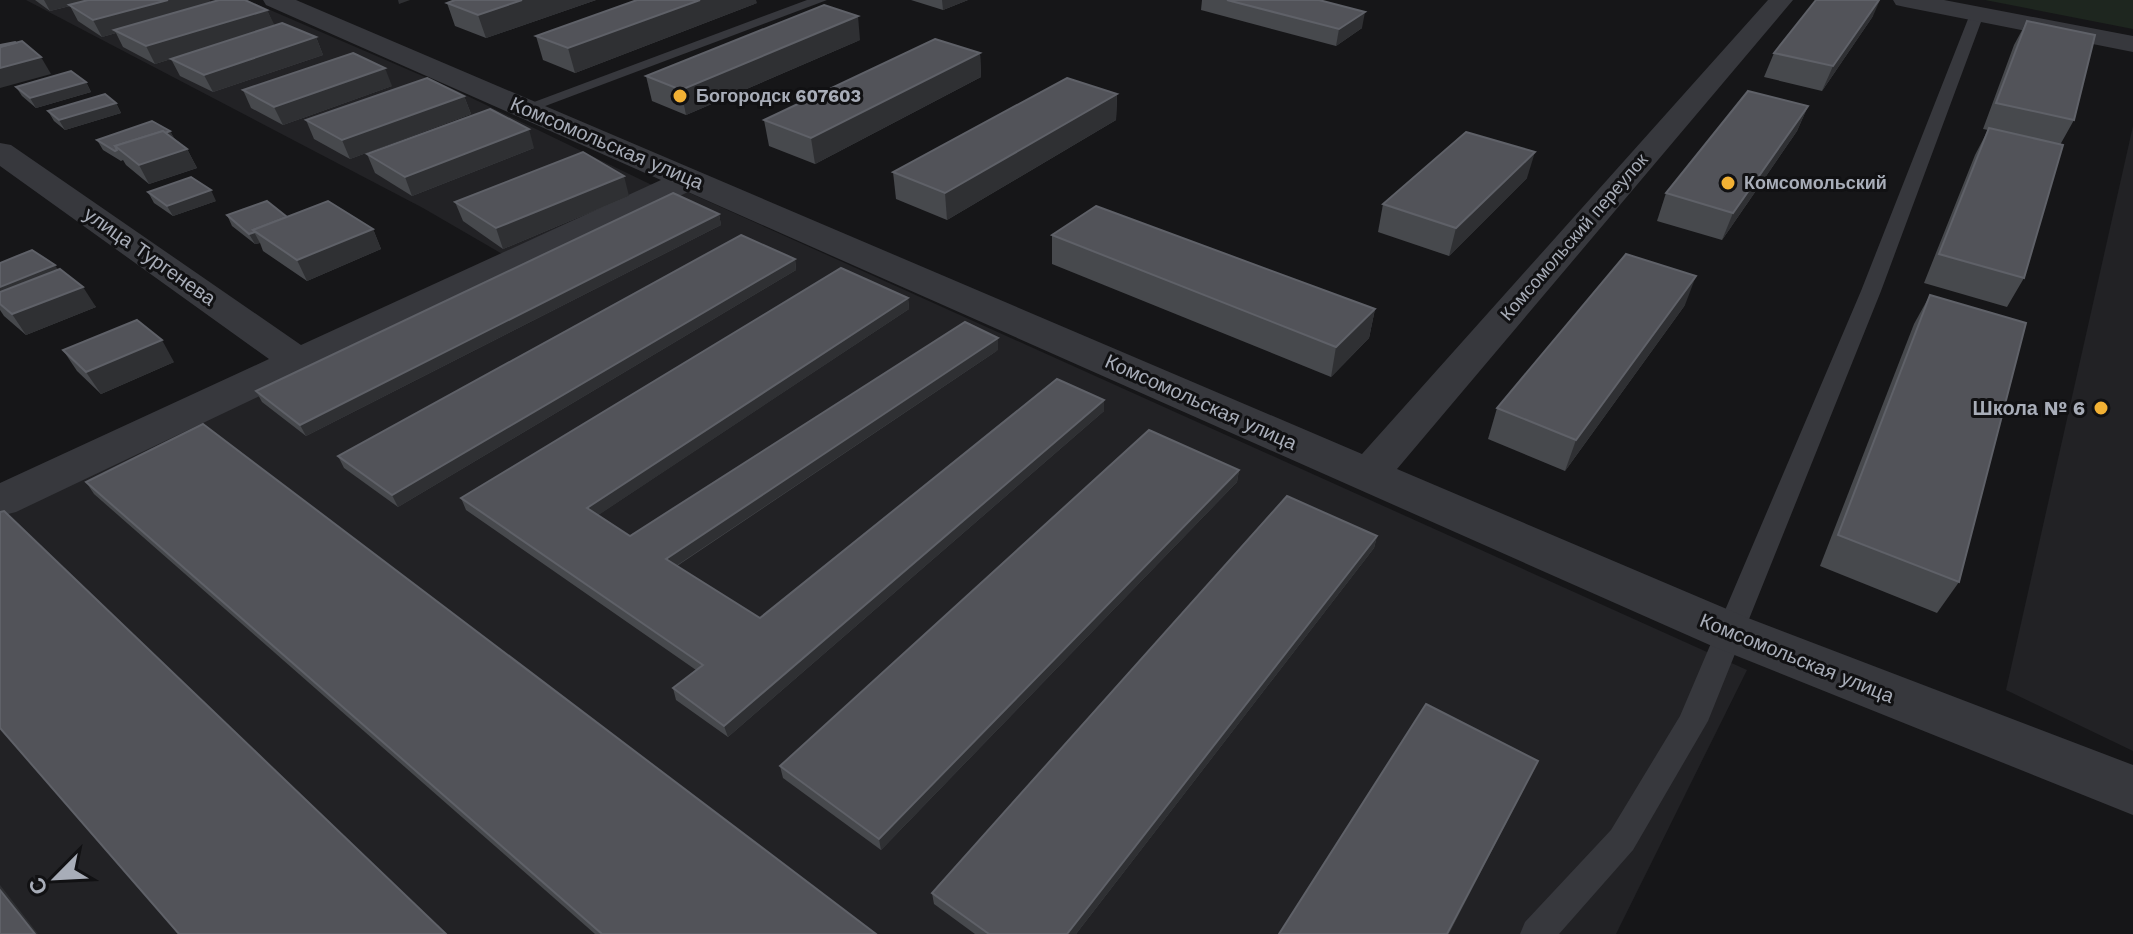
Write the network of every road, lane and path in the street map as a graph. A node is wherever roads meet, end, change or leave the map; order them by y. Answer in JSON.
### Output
{"nodes":[{"id":1,"x":275,"y":0,"type":"edge"},
{"id":2,"x":820,"y":0,"type":"edge"},
{"id":3,"x":1781,"y":0,"type":"edge"},
{"id":4,"x":1905,"y":0,"type":"edge"},
{"id":5,"x":1977,"y":14,"type":"junction"},
{"id":6,"x":2133,"y":44,"type":"edge"},
{"id":7,"x":526,"y":108,"type":"junction"},
{"id":8,"x":0,"y":152,"type":"edge"},
{"id":9,"x":691,"y":178,"type":"junction"},
{"id":10,"x":299,"y":362,"type":"junction"},
{"id":11,"x":1368,"y":475,"type":"junction"},
{"id":12,"x":0,"y":501,"type":"edge"},
{"id":13,"x":1730,"y":632,"type":"junction"},
{"id":14,"x":2133,"y":790,"type":"edge"},
{"id":15,"x":1537,"y":934,"type":"edge"}],
"edges":[{"from":1,"to":7,"type":"street","name":"Комсомольская улица"},
{"from":2,"to":7,"type":"lane"},
{"from":3,"to":11,"type":"street","name":"Комсомольский переулок"},
{"from":4,"to":5,"type":"street"},
{"from":5,"to":6,"type":"street"},
{"from":5,"to":13,"type":"lane"},
{"from":7,"to":9,"type":"street","name":"Комсомольская улица"},
{"from":8,"to":10,"type":"street","name":"улица Тургенева"},
{"from":9,"to":10,"type":"street"},
{"from":9,"to":11,"type":"street","name":"Комсомольская улица"},
{"from":10,"to":12,"type":"street"},
{"from":11,"to":13,"type":"street","name":"Комсомольская улица"},
{"from":13,"to":14,"type":"street","name":"Комсомольская улица"},
{"from":13,"to":15,"type":"lane"}]}
